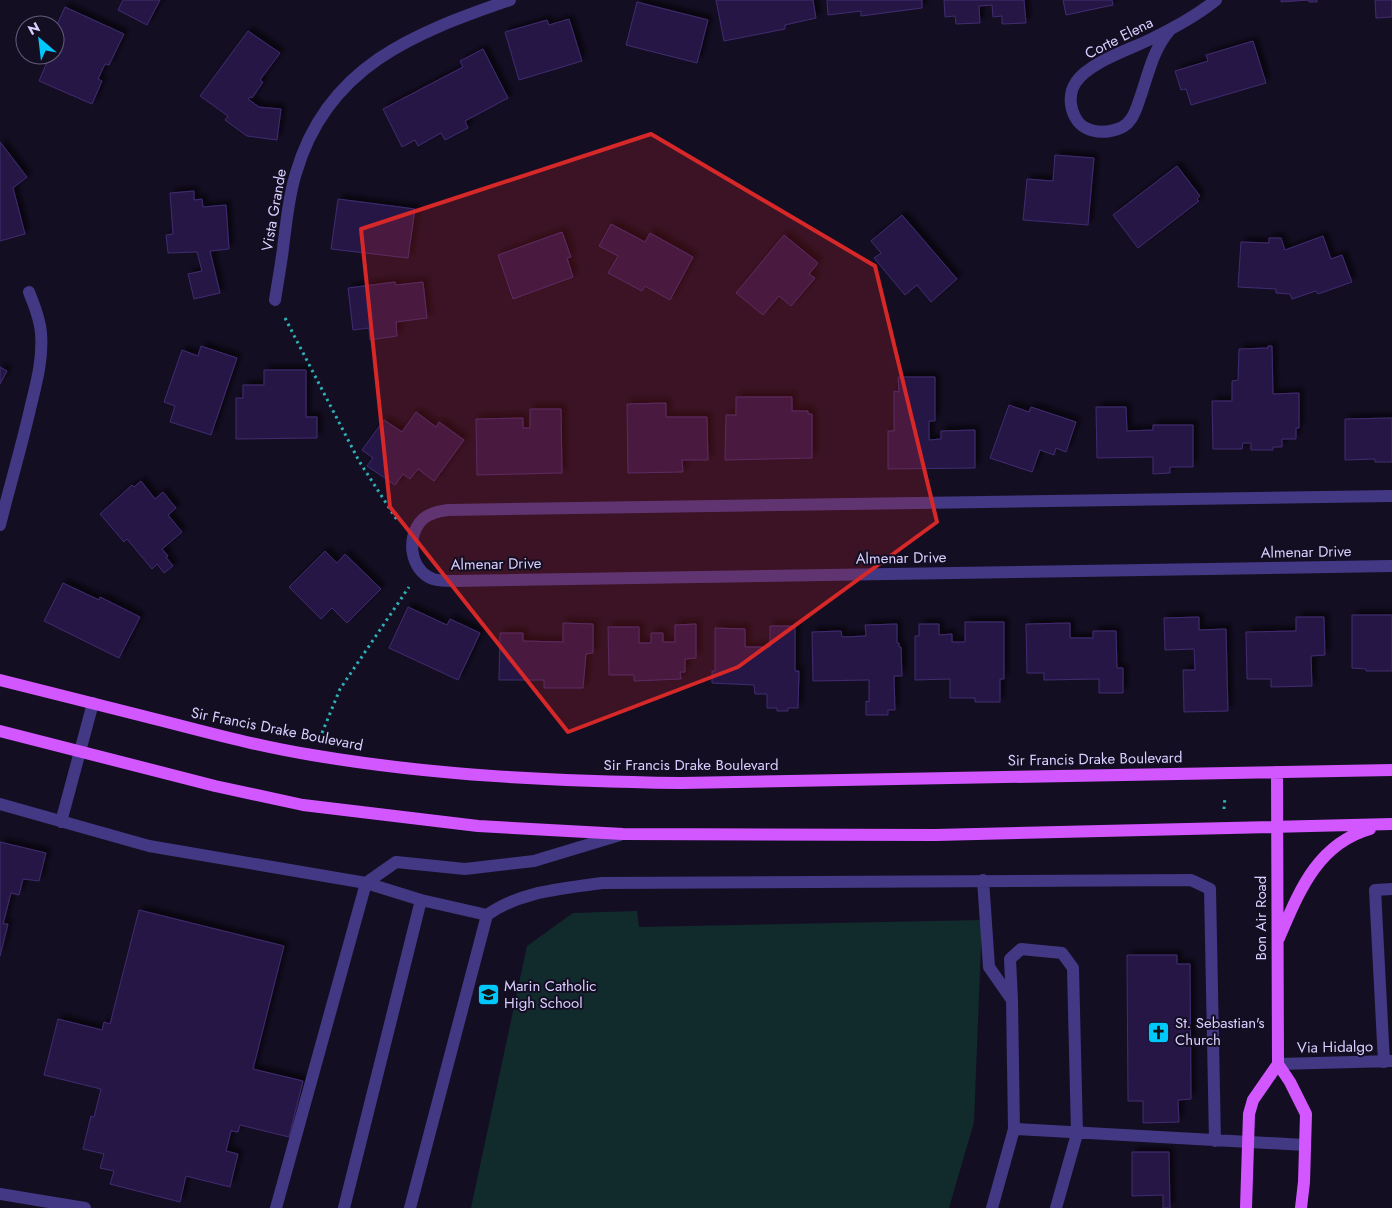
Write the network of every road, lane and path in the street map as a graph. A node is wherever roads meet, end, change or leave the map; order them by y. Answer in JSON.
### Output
{"nodes":[{"id":1,"x":510,"y":0,"type":"edge"},
{"id":2,"x":1216,"y":0,"type":"edge"},
{"id":3,"x":1170,"y":30,"type":"junction"},
{"id":4,"x":29,"y":292,"type":"dead end"},
{"id":5,"x":275,"y":300,"type":"joint"},
{"id":6,"x":1392,"y":496,"type":"edge"},
{"id":7,"x":0,"y":525,"type":"edge"},
{"id":8,"x":412,"y":537,"type":"junction"},
{"id":9,"x":1392,"y":566,"type":"edge"},
{"id":10,"x":424,"y":573,"type":"junction"},
{"id":11,"x":0,"y":680,"type":"edge"},
{"id":12,"x":93,"y":704,"type":"junction"},
{"id":13,"x":0,"y":731,"type":"edge"},
{"id":14,"x":322,"y":733,"type":"dead end"},
{"id":15,"x":79,"y":751,"type":"junction"},
{"id":16,"x":1392,"y":770,"type":"edge"},
{"id":17,"x":1277,"y":772,"type":"junction"},
{"id":18,"x":1224,"y":797,"type":"dead end"},
{"id":19,"x":0,"y":804,"type":"edge"},
{"id":20,"x":1224,"y":812,"type":"dead end"},
{"id":21,"x":61,"y":822,"type":"junction"},
{"id":22,"x":1388,"y":824,"type":"edge"},
{"id":23,"x":1277,"y":827,"type":"junction"},
{"id":24,"x":622,"y":834,"type":"junction"},
{"id":25,"x":983,"y":880,"type":"junction"},
{"id":26,"x":366,"y":883,"type":"junction"},
{"id":27,"x":1392,"y":889,"type":"edge"},
{"id":28,"x":421,"y":900,"type":"junction"},
{"id":29,"x":487,"y":915,"type":"junction"},
{"id":30,"x":1277,"y":942,"type":"junction"},
{"id":31,"x":1012,"y":1000,"type":"junction"},
{"id":32,"x":1388,"y":1062,"type":"edge"},
{"id":33,"x":1278,"y":1064,"type":"junction"},
{"id":34,"x":1014,"y":1129,"type":"junction"},
{"id":35,"x":1077,"y":1134,"type":"junction"},
{"id":36,"x":1215,"y":1141,"type":"junction"},
{"id":37,"x":1249,"y":1143,"type":"junction"},
{"id":38,"x":1305,"y":1145,"type":"junction"},
{"id":39,"x":0,"y":1194,"type":"edge"},
{"id":40,"x":85,"y":1208,"type":"edge"},
{"id":41,"x":276,"y":1208,"type":"edge"},
{"id":42,"x":344,"y":1208,"type":"edge"},
{"id":43,"x":410,"y":1208,"type":"edge"},
{"id":44,"x":992,"y":1208,"type":"edge"},
{"id":45,"x":1056,"y":1208,"type":"edge"},
{"id":46,"x":1246,"y":1208,"type":"edge"},
{"id":47,"x":1301,"y":1208,"type":"edge"}],
"edges":[{"from":1,"to":5,"type":"street","name":"Vista Grande"},
{"from":2,"to":3,"type":"street","name":"Corte Elena"},
{"from":3,"to":3,"type":"street","name":"Corte Elena"},
{"from":4,"to":7,"type":"street"},
{"from":5,"to":8,"type":"path"},
{"from":6,"to":8,"type":"street"},
{"from":8,"to":10,"type":"street"},
{"from":9,"to":10,"type":"street","name":"Almenar Drive"},
{"from":10,"to":14,"type":"path"},
{"from":11,"to":12,"type":"main road","name":"Sir Francis Drake Boulevard"},
{"from":12,"to":15,"type":"street"},
{"from":12,"to":17,"type":"main road","name":"Sir Francis Drake Boulevard"},
{"from":13,"to":15,"type":"main road"},
{"from":15,"to":21,"type":"street"},
{"from":15,"to":24,"type":"main road"},
{"from":16,"to":17,"type":"main road","name":"Sir Francis Drake Boulevard"},
{"from":17,"to":23,"type":"main road","name":"Bon Air Road"},
{"from":18,"to":20,"type":"path"},
{"from":19,"to":21,"type":"street"},
{"from":21,"to":26,"type":"street"},
{"from":22,"to":23,"type":"main road"},
{"from":22,"to":30,"type":"main road"},
{"from":23,"to":24,"type":"main road"},
{"from":23,"to":30,"type":"main road","name":"Bon Air Road"},
{"from":24,"to":26,"type":"street"},
{"from":25,"to":29,"type":"street"},
{"from":25,"to":31,"type":"street"},
{"from":25,"to":36,"type":"street"},
{"from":26,"to":28,"type":"street"},
{"from":26,"to":41,"type":"street"},
{"from":27,"to":32,"type":"street"},
{"from":28,"to":29,"type":"street"},
{"from":28,"to":42,"type":"street"},
{"from":29,"to":43,"type":"street"},
{"from":30,"to":33,"type":"main road","name":"Bon Air Road"},
{"from":31,"to":34,"type":"street"},
{"from":31,"to":35,"type":"street"},
{"from":32,"to":33,"type":"street","name":"Via Hidalgo"},
{"from":33,"to":37,"type":"main road"},
{"from":33,"to":38,"type":"main road"},
{"from":34,"to":35,"type":"street"},
{"from":34,"to":44,"type":"street"},
{"from":35,"to":36,"type":"street"},
{"from":35,"to":45,"type":"street"},
{"from":36,"to":37,"type":"street"},
{"from":37,"to":38,"type":"street"},
{"from":37,"to":46,"type":"main road"},
{"from":38,"to":47,"type":"main road"},
{"from":39,"to":40,"type":"street"}]}
